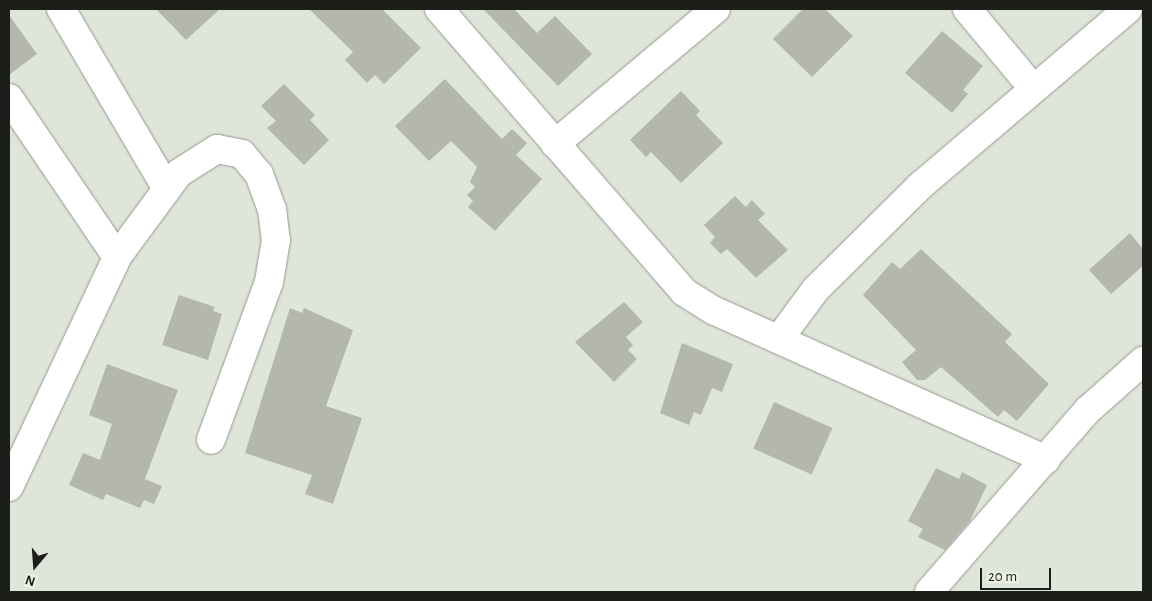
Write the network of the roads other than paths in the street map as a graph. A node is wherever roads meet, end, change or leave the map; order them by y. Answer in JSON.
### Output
{"nodes":[{"id":1,"x":61,"y":9,"type":"edge"},
{"id":2,"x":439,"y":9,"type":"edge"},
{"id":3,"x":716,"y":9,"type":"edge"},
{"id":4,"x":966,"y":9,"type":"edge"},
{"id":5,"x":1128,"y":9,"type":"edge"},
{"id":6,"x":1032,"y":87,"type":"junction"},
{"id":7,"x":9,"y":98,"type":"edge"},
{"id":8,"x":555,"y":144,"type":"junction"},
{"id":9,"x":166,"y":188,"type":"junction"},
{"id":10,"x":117,"y":257,"type":"junction"},
{"id":11,"x":779,"y":339,"type":"junction"},
{"id":12,"x":1143,"y":361,"type":"edge"},
{"id":13,"x":211,"y":440,"type":"dead end"},
{"id":14,"x":1046,"y":460,"type":"junction"},
{"id":15,"x":9,"y":486,"type":"edge"},
{"id":16,"x":929,"y":592,"type":"edge"}],
"edges":[{"from":1,"to":9,"type":"street"},
{"from":2,"to":8,"type":"street"},
{"from":3,"to":8,"type":"street"},
{"from":4,"to":6,"type":"street"},
{"from":5,"to":6,"type":"street"},
{"from":6,"to":11,"type":"street"},
{"from":7,"to":10,"type":"street"},
{"from":8,"to":11,"type":"street"},
{"from":9,"to":10,"type":"street"},
{"from":9,"to":13,"type":"street"},
{"from":10,"to":15,"type":"street"},
{"from":11,"to":14,"type":"street"},
{"from":12,"to":14,"type":"street"},
{"from":14,"to":16,"type":"street"}]}
